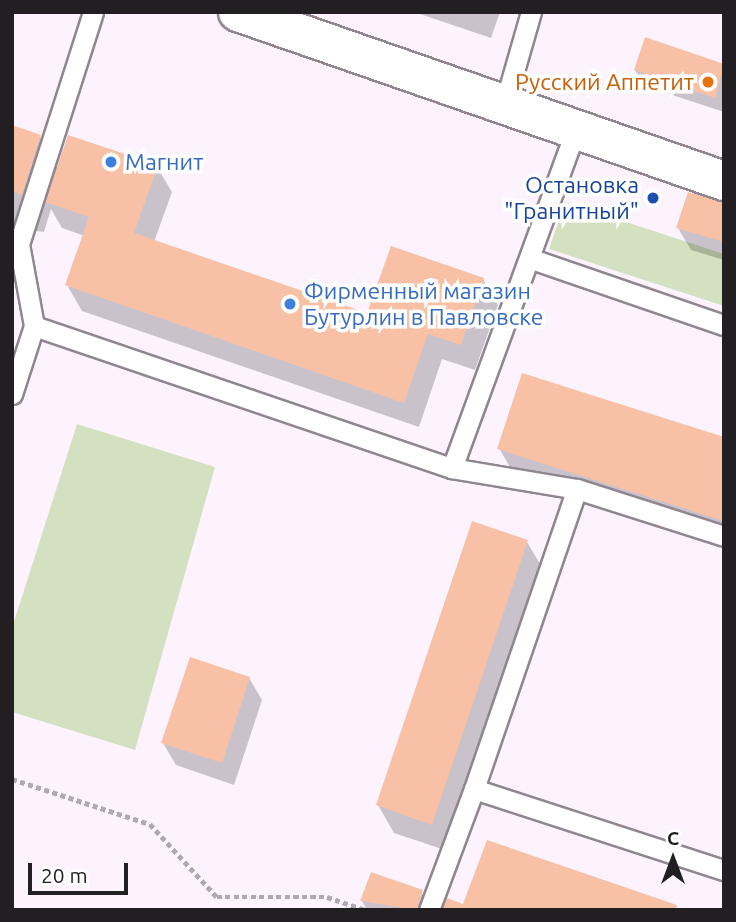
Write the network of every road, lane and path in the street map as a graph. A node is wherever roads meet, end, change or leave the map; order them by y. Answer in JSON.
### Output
{"nodes":[{"id":1,"x":93,"y":12,"type":"edge"},
{"id":2,"x":238,"y":12,"type":"edge"},
{"id":3,"x":531,"y":12,"type":"edge"},
{"id":4,"x":504,"y":106,"type":"junction"},
{"id":5,"x":576,"y":130,"type":"junction"},
{"id":6,"x":724,"y":181,"type":"edge"},
{"id":7,"x":16,"y":243,"type":"edge"},
{"id":8,"x":531,"y":259,"type":"junction"},
{"id":9,"x":724,"y":325,"type":"edge"},
{"id":10,"x":34,"y":326,"type":"junction"},
{"id":11,"x":12,"y":394,"type":"edge"},
{"id":12,"x":452,"y":468,"type":"junction"},
{"id":13,"x":577,"y":489,"type":"junction"},
{"id":14,"x":724,"y":536,"type":"edge"},
{"id":15,"x":12,"y":779,"type":"edge"},
{"id":16,"x":474,"y":789,"type":"junction"},
{"id":17,"x":724,"y":870,"type":"edge"},
{"id":18,"x":365,"y":910,"type":"edge"},
{"id":19,"x":429,"y":910,"type":"edge"}],
"edges":[{"from":1,"to":7,"type":"lane"},
{"from":2,"to":4,"type":"street"},
{"from":3,"to":4,"type":"lane"},
{"from":4,"to":5,"type":"street"},
{"from":5,"to":6,"type":"street"},
{"from":5,"to":8,"type":"lane"},
{"from":7,"to":10,"type":"lane"},
{"from":8,"to":9,"type":"lane"},
{"from":8,"to":12,"type":"lane"},
{"from":10,"to":11,"type":"lane"},
{"from":10,"to":12,"type":"lane"},
{"from":12,"to":13,"type":"lane"},
{"from":13,"to":14,"type":"lane"},
{"from":13,"to":16,"type":"lane"},
{"from":15,"to":18,"type":"path"},
{"from":16,"to":17,"type":"lane"},
{"from":16,"to":19,"type":"lane"}]}
